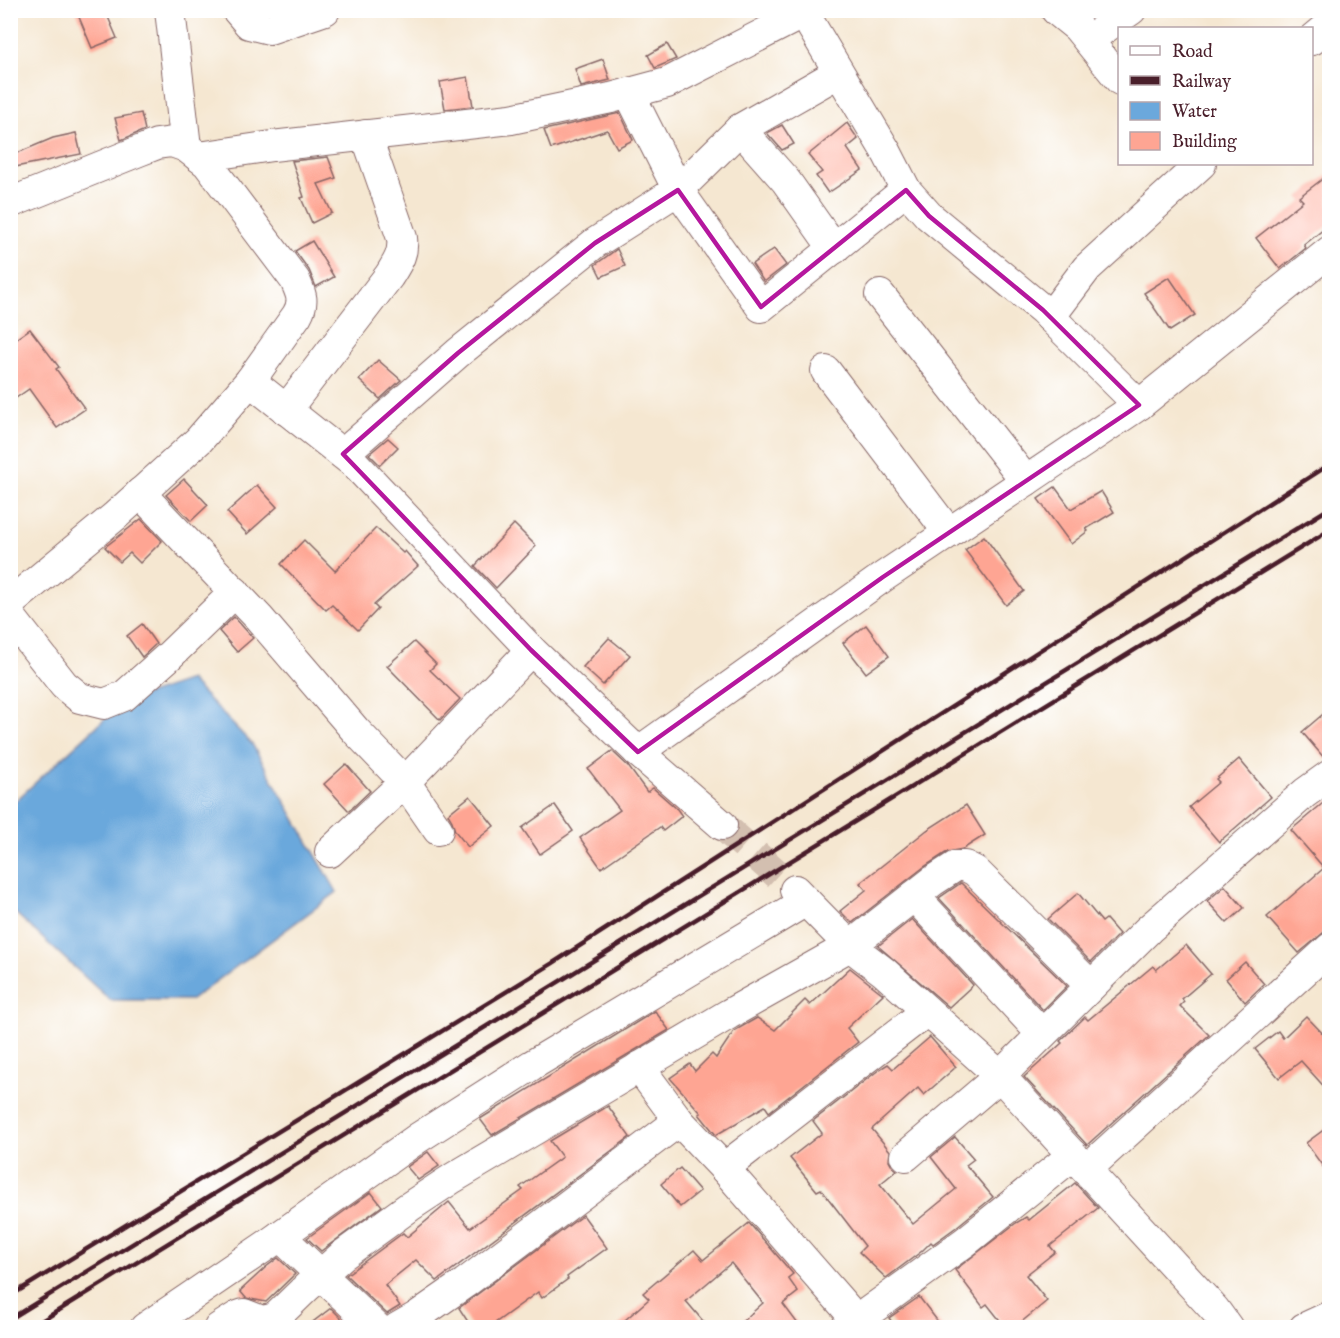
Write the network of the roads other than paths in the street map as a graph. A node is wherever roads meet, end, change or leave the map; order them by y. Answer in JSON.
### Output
{"nodes":[{"id":1,"x":170,"y":10,"type":"edge"},
{"id":2,"x":237,"y":10,"type":"edge"},
{"id":3,"x":326,"y":10,"type":"edge"},
{"id":4,"x":1056,"y":10,"type":"edge"},
{"id":5,"x":1131,"y":10,"type":"edge"},
{"id":6,"x":802,"y":12,"type":"edge"},
{"id":7,"x":1329,"y":25,"type":"edge"},
{"id":8,"x":1313,"y":37,"type":"edge"},
{"id":9,"x":1088,"y":40,"type":"junction"},
{"id":10,"x":838,"y":73,"type":"junction"},
{"id":11,"x":1118,"y":79,"type":"edge"},
{"id":12,"x":629,"y":93,"type":"junction"},
{"id":13,"x":740,"y":129,"type":"junction"},
{"id":14,"x":366,"y":135,"type":"junction"},
{"id":15,"x":193,"y":152,"type":"junction"},
{"id":16,"x":1192,"y":167,"type":"edge"},
{"id":17,"x":678,"y":190,"type":"junction"},
{"id":18,"x":906,"y":190,"type":"junction"},
{"id":19,"x":10,"y":203,"type":"edge"},
{"id":20,"x":834,"y":249,"type":"junction"},
{"id":21,"x":1329,"y":251,"type":"edge"},
{"id":22,"x":880,"y":295,"type":"dead end"},
{"id":23,"x":1050,"y":317,"type":"junction"},
{"id":24,"x":826,"y":371,"type":"dead end"},
{"id":25,"x":250,"y":381,"type":"junction"},
{"id":26,"x":1139,"y":405,"type":"junction"},
{"id":27,"x":286,"y":410,"type":"junction"},
{"id":28,"x":343,"y":454,"type":"junction"},
{"id":29,"x":1026,"y":481,"type":"junction"},
{"id":30,"x":140,"y":493,"type":"junction"},
{"id":31,"x":950,"y":533,"type":"junction"},
{"id":32,"x":234,"y":592,"type":"junction"},
{"id":33,"x":10,"y":603,"type":"edge"},
{"id":34,"x":10,"y":616,"type":"edge"},
{"id":35,"x":531,"y":650,"type":"junction"},
{"id":36,"x":638,"y":752,"type":"junction"},
{"id":37,"x":1329,"y":775,"type":"edge"},
{"id":38,"x":405,"y":782,"type":"junction"},
{"id":39,"x":722,"y":825,"type":"tunnel mouth"},
{"id":40,"x":438,"y":830,"type":"dead end"},
{"id":41,"x":330,"y":852,"type":"dead end"},
{"id":42,"x":914,"y":896,"type":"junction"},
{"id":43,"x":850,"y":946,"type":"junction"},
{"id":44,"x":1329,"y":948,"type":"edge"},
{"id":45,"x":1091,"y":986,"type":"junction"},
{"id":46,"x":927,"y":1011,"type":"junction"},
{"id":47,"x":1042,"y":1034,"type":"junction"},
{"id":48,"x":639,"y":1067,"type":"junction"},
{"id":49,"x":1000,"y":1076,"type":"junction"},
{"id":50,"x":679,"y":1121,"type":"junction"},
{"id":51,"x":906,"y":1156,"type":"dead end"},
{"id":52,"x":1080,"y":1162,"type":"junction"},
{"id":53,"x":724,"y":1168,"type":"junction"},
{"id":54,"x":280,"y":1236,"type":"junction"},
{"id":55,"x":322,"y":1275,"type":"junction"},
{"id":56,"x":1329,"y":1316,"type":"edge"},
{"id":57,"x":850,"y":1324,"type":"edge"},
{"id":58,"x":145,"y":1328,"type":"edge"},
{"id":59,"x":219,"y":1328,"type":"edge"},
{"id":60,"x":377,"y":1328,"type":"edge"},
{"id":61,"x":397,"y":1328,"type":"edge"},
{"id":62,"x":1228,"y":1328,"type":"edge"},
{"id":63,"x":1304,"y":1328,"type":"edge"}],
"edges":[{"from":1,"to":15,"type":"street"},
{"from":2,"to":3,"type":"street"},
{"from":4,"to":9,"type":"street"},
{"from":5,"to":9,"type":"street"},
{"from":6,"to":10,"type":"street"},
{"from":6,"to":12,"type":"street"},
{"from":7,"to":8,"type":"street"},
{"from":9,"to":11,"type":"street"},
{"from":10,"to":13,"type":"street"},
{"from":10,"to":18,"type":"street"},
{"from":12,"to":14,"type":"street"},
{"from":12,"to":17,"type":"street"},
{"from":13,"to":17,"type":"street"},
{"from":13,"to":20,"type":"street"},
{"from":14,"to":15,"type":"street"},
{"from":14,"to":27,"type":"street"},
{"from":15,"to":19,"type":"street"},
{"from":15,"to":25,"type":"street"},
{"from":16,"to":23,"type":"street"},
{"from":17,"to":20,"type":"street"},
{"from":17,"to":28,"type":"street"},
{"from":18,"to":20,"type":"street"},
{"from":18,"to":23,"type":"street"},
{"from":21,"to":26,"type":"street"},
{"from":22,"to":29,"type":"street"},
{"from":23,"to":26,"type":"street"},
{"from":24,"to":31,"type":"street"},
{"from":25,"to":27,"type":"street"},
{"from":25,"to":30,"type":"street"},
{"from":26,"to":29,"type":"street"},
{"from":27,"to":28,"type":"street"},
{"from":28,"to":35,"type":"street"},
{"from":29,"to":31,"type":"street"},
{"from":30,"to":32,"type":"street"},
{"from":30,"to":33,"type":"street"},
{"from":31,"to":36,"type":"street"},
{"from":32,"to":34,"type":"street"},
{"from":32,"to":38,"type":"street"},
{"from":35,"to":36,"type":"street"},
{"from":35,"to":38,"type":"street"},
{"from":36,"to":39,"type":"street"},
{"from":37,"to":45,"type":"street"},
{"from":38,"to":40,"type":"street"},
{"from":38,"to":41,"type":"street"},
{"from":42,"to":43,"type":"street"},
{"from":42,"to":45,"type":"street"},
{"from":42,"to":47,"type":"street"},
{"from":43,"to":46,"type":"street"},
{"from":43,"to":48,"type":"street"},
{"from":43,"to":54,"type":"street"},
{"from":44,"to":52,"type":"street"},
{"from":45,"to":47,"type":"street"},
{"from":46,"to":49,"type":"street"},
{"from":46,"to":53,"type":"street"},
{"from":47,"to":49,"type":"street"},
{"from":48,"to":50,"type":"street"},
{"from":48,"to":55,"type":"street"},
{"from":49,"to":51,"type":"street"},
{"from":49,"to":52,"type":"street"},
{"from":50,"to":53,"type":"street"},
{"from":50,"to":61,"type":"street"},
{"from":52,"to":57,"type":"street"},
{"from":52,"to":62,"type":"street"},
{"from":53,"to":57,"type":"street"},
{"from":54,"to":55,"type":"street"},
{"from":54,"to":58,"type":"street"},
{"from":55,"to":59,"type":"street"},
{"from":55,"to":60,"type":"street"},
{"from":56,"to":63,"type":"street"}]}
